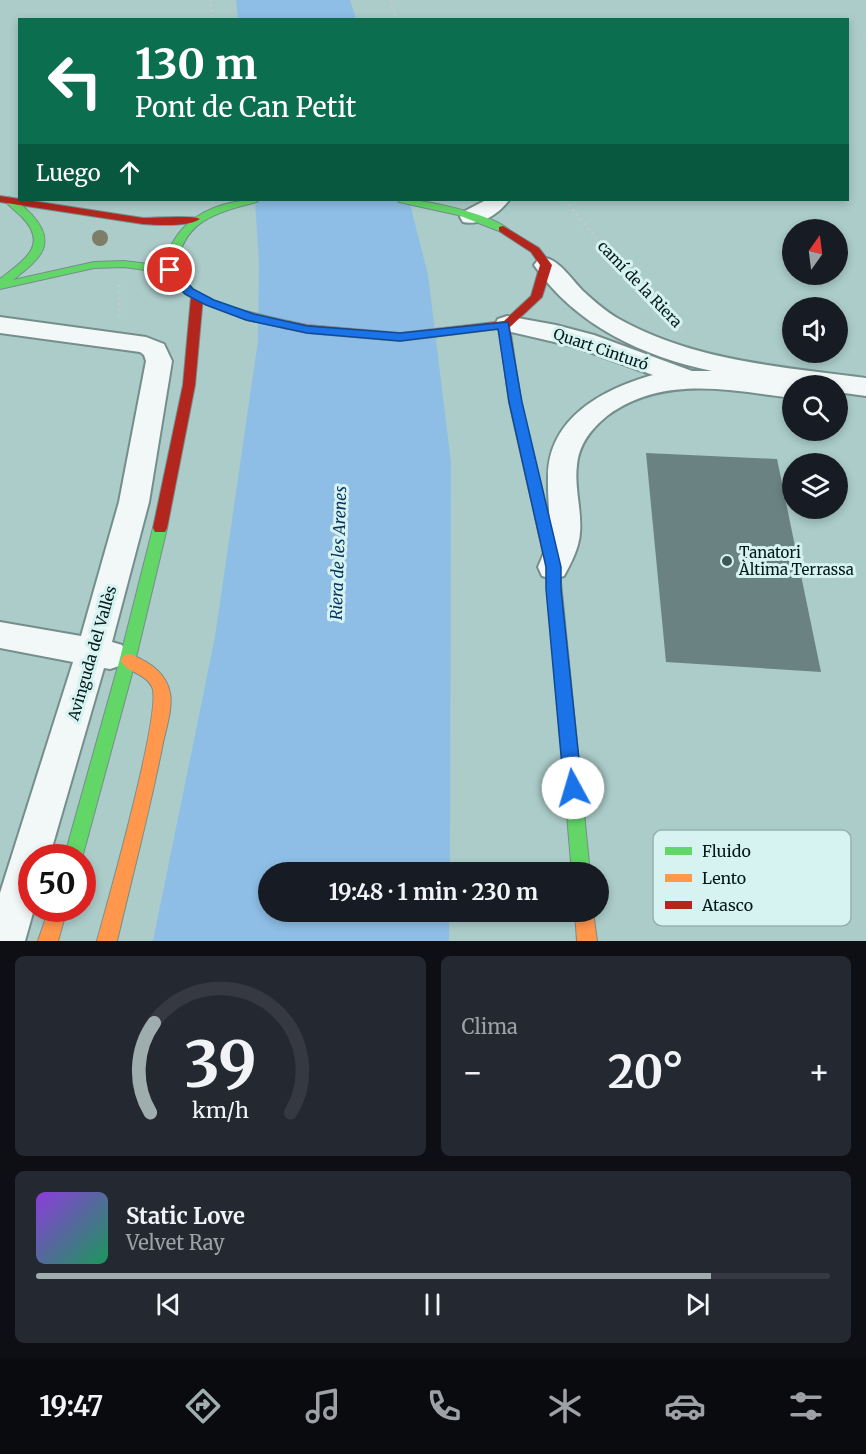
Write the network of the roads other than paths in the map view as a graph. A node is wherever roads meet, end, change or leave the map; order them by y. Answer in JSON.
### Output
{"nodes":[{"id":1,"x":5,"y":200,"type":"edge"},
{"id":2,"x":249,"y":201,"type":"edge"},
{"id":3,"x":407,"y":201,"type":"edge"},
{"id":4,"x":497,"y":201,"type":"edge"},
{"id":5,"x":471,"y":217,"type":"junction"},
{"id":6,"x":195,"y":219,"type":"junction"},
{"id":7,"x":546,"y":265,"type":"junction"},
{"id":8,"x":170,"y":270,"type":"junction"},
{"id":9,"x":0,"y":285,"type":"edge"},
{"id":10,"x":197,"y":297,"type":"junction"},
{"id":11,"x":505,"y":324,"type":"junction"},
{"id":12,"x":0,"y":325,"type":"edge"},
{"id":13,"x":693,"y":380,"type":"junction"},
{"id":14,"x":866,"y":387,"type":"edge"},
{"id":15,"x":782,"y":388,"type":"edge"},
{"id":16,"x":848,"y":396,"type":"edge"},
{"id":17,"x":866,"y":398,"type":"edge"},
{"id":18,"x":554,"y":567,"type":"junction"},
{"id":19,"x":0,"y":635,"type":"edge"},
{"id":20,"x":93,"y":650,"type":"junction"},
{"id":21,"x":129,"y":661,"type":"junction"},
{"id":22,"x":77,"y":844,"type":"edge"},
{"id":23,"x":580,"y":862,"type":"edge"},
{"id":24,"x":123,"y":879,"type":"junction"},
{"id":25,"x":54,"y":922,"type":"edge"},
{"id":26,"x":585,"y":922,"type":"edge"},
{"id":27,"x":5,"y":941,"type":"edge"},
{"id":28,"x":48,"y":941,"type":"edge"},
{"id":29,"x":87,"y":941,"type":"edge"},
{"id":30,"x":107,"y":941,"type":"edge"},
{"id":31,"x":587,"y":941,"type":"edge"}],
"edges":[{"from":1,"to":6,"type":"main road"},
{"from":1,"to":9,"type":"main road"},
{"from":2,"to":6,"type":"main road"},
{"from":3,"to":5,"type":"main road","name":"Quart Cinturó"},
{"from":4,"to":5,"type":"street"},
{"from":5,"to":7,"type":"main road","name":"Quart Cinturó"},
{"from":6,"to":8,"type":"main road"},
{"from":7,"to":11,"type":"main road"},
{"from":7,"to":14,"type":"street","name":"Quart Cinturó"},
{"from":8,"to":9,"type":"main road"},
{"from":8,"to":10,"type":"main road"},
{"from":10,"to":11,"type":"main road","name":"Quart Cinturó"},
{"from":10,"to":21,"type":"main road"},
{"from":11,"to":13,"type":"street","name":"Quart Cinturó"},
{"from":11,"to":18,"type":"main road"},
{"from":12,"to":20,"type":"street","name":"Avinguda del Vallès"},
{"from":13,"to":15,"type":"street"},
{"from":13,"to":18,"type":"street"},
{"from":16,"to":17,"type":"street"},
{"from":18,"to":23,"type":"main road"},
{"from":19,"to":20,"type":"street"},
{"from":20,"to":21,"type":"street"},
{"from":20,"to":27,"type":"street","name":"Avinguda del Vallès"},
{"from":21,"to":22,"type":"main road"},
{"from":21,"to":24,"type":"main road"},
{"from":24,"to":29,"type":"street"},
{"from":24,"to":30,"type":"main road"},
{"from":25,"to":28,"type":"main road"},
{"from":26,"to":31,"type":"main road"}]}
